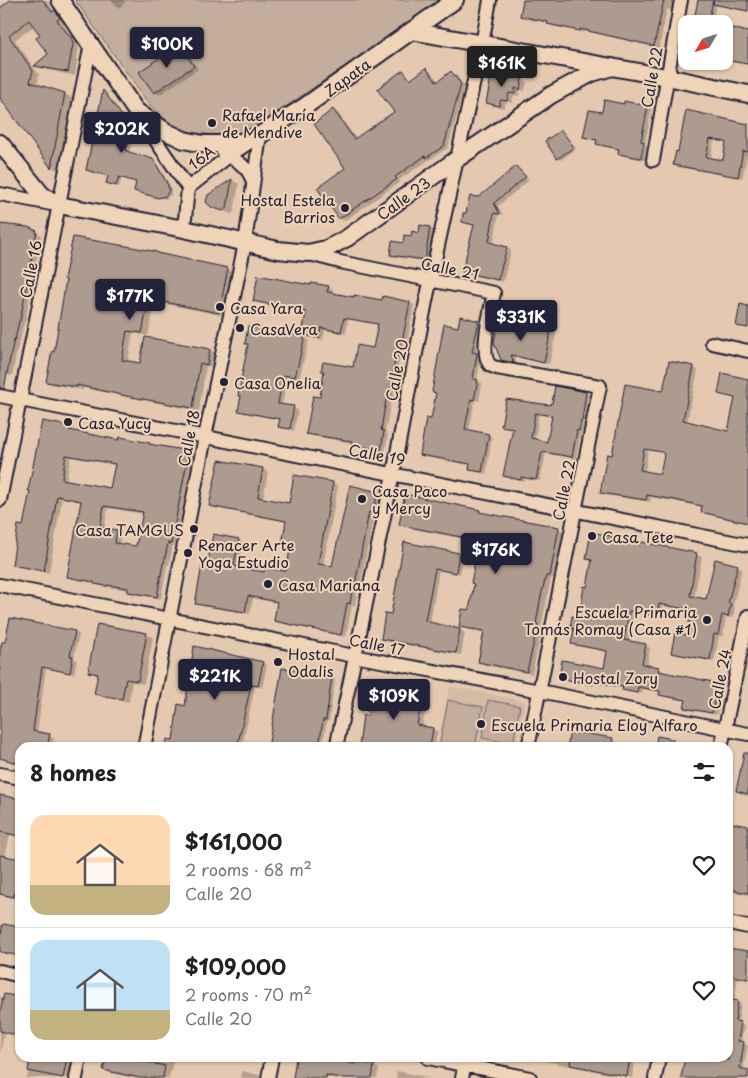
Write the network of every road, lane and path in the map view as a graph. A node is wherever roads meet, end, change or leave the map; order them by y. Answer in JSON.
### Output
{"nodes":[{"id":1,"x":60,"y":0,"type":"edge"},
{"id":2,"x":455,"y":0,"type":"edge"},
{"id":3,"x":490,"y":0,"type":"edge"},
{"id":4,"x":681,"y":0,"type":"edge"},
{"id":5,"x":411,"y":31,"type":"junction"},
{"id":6,"x":91,"y":44,"type":"junction"},
{"id":7,"x":482,"y":44,"type":"junction"},
{"id":8,"x":612,"y":67,"type":"junction"},
{"id":9,"x":667,"y":77,"type":"junction"},
{"id":10,"x":748,"y":94,"type":"edge"},
{"id":11,"x":136,"y":111,"type":"junction"},
{"id":12,"x":260,"y":135,"type":"junction"},
{"id":13,"x":0,"y":143,"type":"edge"},
{"id":14,"x":199,"y":143,"type":"junction"},
{"id":15,"x":229,"y":156,"type":"junction"},
{"id":16,"x":457,"y":159,"type":"junction"},
{"id":17,"x":653,"y":160,"type":"dead end"},
{"id":18,"x":254,"y":186,"type":"junction"},
{"id":19,"x":188,"y":188,"type":"junction"},
{"id":20,"x":0,"y":194,"type":"edge"},
{"id":21,"x":59,"y":205,"type":"junction"},
{"id":22,"x":184,"y":229,"type":"junction"},
{"id":23,"x":245,"y":243,"type":"junction"},
{"id":24,"x":308,"y":253,"type":"junction"},
{"id":25,"x":432,"y":282,"type":"junction"},
{"id":26,"x":712,"y":343,"type":"dead end"},
{"id":27,"x":748,"y":351,"type":"edge"},
{"id":28,"x":600,"y":386,"type":"joint"},
{"id":29,"x":0,"y":396,"type":"edge"},
{"id":30,"x":20,"y":400,"type":"junction"},
{"id":31,"x":205,"y":437,"type":"junction"},
{"id":32,"x":392,"y":474,"type":"junction"},
{"id":33,"x":0,"y":500,"type":"edge"},
{"id":34,"x":576,"y":510,"type":"junction"},
{"id":35,"x":748,"y":544,"type":"edge"},
{"id":36,"x":0,"y":586,"type":"edge"},
{"id":37,"x":748,"y":616,"type":"edge"},
{"id":38,"x":169,"y":620,"type":"junction"},
{"id":39,"x":354,"y":656,"type":"junction"},
{"id":40,"x":540,"y":691,"type":"junction"},
{"id":41,"x":725,"y":729,"type":"junction"},
{"id":42,"x":748,"y":734,"type":"edge"},
{"id":43,"x":145,"y":742,"type":"edge"},
{"id":44,"x":337,"y":742,"type":"edge"},
{"id":45,"x":529,"y":742,"type":"edge"},
{"id":46,"x":722,"y":742,"type":"edge"},
{"id":47,"x":0,"y":774,"type":"edge"},
{"id":48,"x":15,"y":777,"type":"edge"},
{"id":49,"x":733,"y":924,"type":"edge"},
{"id":50,"x":748,"y":928,"type":"edge"},
{"id":51,"x":0,"y":972,"type":"edge"},
{"id":52,"x":15,"y":975,"type":"edge"},
{"id":53,"x":79,"y":1062,"type":"edge"},
{"id":54,"x":271,"y":1062,"type":"edge"},
{"id":55,"x":466,"y":1062,"type":"edge"},
{"id":56,"x":470,"y":1062,"type":"edge"},
{"id":57,"x":658,"y":1062,"type":"edge"},
{"id":58,"x":76,"y":1078,"type":"edge"},
{"id":59,"x":268,"y":1078,"type":"edge"},
{"id":60,"x":462,"y":1078,"type":"edge"},
{"id":61,"x":530,"y":1078,"type":"edge"},
{"id":62,"x":655,"y":1078,"type":"edge"}],
"edges":[{"from":1,"to":6,"type":"main road","name":"Zapata"},
{"from":2,"to":5,"type":"main road","name":"Zapata"},
{"from":3,"to":7,"type":"street","name":"Calle 20"},
{"from":4,"to":9,"type":"street","name":"Calle 22"},
{"from":5,"to":7,"type":"main road"},
{"from":5,"to":12,"type":"main road","name":"Zapata"},
{"from":6,"to":11,"type":"main road","name":"Zapata"},
{"from":6,"to":21,"type":"street","name":"Calle 16"},
{"from":7,"to":8,"type":"main road"},
{"from":7,"to":16,"type":"street","name":"Calle 20"},
{"from":8,"to":9,"type":"main road"},
{"from":8,"to":16,"type":"main road","name":"Calle 23"},
{"from":9,"to":10,"type":"main road"},
{"from":9,"to":17,"type":"street","name":"Calle 22"},
{"from":11,"to":14,"type":"main road","name":"Zapata"},
{"from":11,"to":19,"type":"street","name":"16A"},
{"from":12,"to":14,"type":"main road","name":"Zapata"},
{"from":12,"to":15,"type":"street","name":"16A"},
{"from":12,"to":18,"type":"street","name":"Calle 18"},
{"from":13,"to":21,"type":"main road","name":"Calle 23"},
{"from":14,"to":15,"type":"street"},
{"from":15,"to":18,"type":"street"},
{"from":15,"to":19,"type":"street","name":"16A"},
{"from":16,"to":24,"type":"main road","name":"Calle 23"},
{"from":16,"to":25,"type":"street","name":"Calle 20"},
{"from":18,"to":23,"type":"street","name":"Calle 18"},
{"from":19,"to":22,"type":"street","name":"16A"},
{"from":20,"to":21,"type":"street"},
{"from":21,"to":22,"type":"main road","name":"Calle 23"},
{"from":21,"to":30,"type":"street","name":"Calle 16"},
{"from":22,"to":23,"type":"main road","name":"Calle 23"},
{"from":23,"to":24,"type":"main road","name":"Calle 23"},
{"from":23,"to":31,"type":"street","name":"Calle 18"},
{"from":24,"to":25,"type":"street","name":"Calle 21"},
{"from":25,"to":28,"type":"street","name":"Calle 21"},
{"from":25,"to":32,"type":"street","name":"Calle 20"},
{"from":26,"to":27,"type":"street"},
{"from":28,"to":34,"type":"street","name":"Calle 22"},
{"from":29,"to":30,"type":"street","name":"Calle 19"},
{"from":30,"to":31,"type":"street","name":"Calle 19"},
{"from":30,"to":33,"type":"street","name":"Calle 16"},
{"from":31,"to":32,"type":"street","name":"Calle 19"},
{"from":31,"to":38,"type":"street","name":"Calle 18"},
{"from":32,"to":34,"type":"street","name":"Calle 19"},
{"from":32,"to":39,"type":"street","name":"Calle 20"},
{"from":34,"to":35,"type":"street","name":"Calle 19"},
{"from":34,"to":40,"type":"street","name":"Calle 22"},
{"from":36,"to":38,"type":"street","name":"Calle 17"},
{"from":37,"to":41,"type":"street","name":"Calle 24"},
{"from":38,"to":39,"type":"street","name":"Calle 17"},
{"from":38,"to":43,"type":"street","name":"Calle 18"},
{"from":39,"to":40,"type":"street","name":"Calle 17"},
{"from":39,"to":44,"type":"street","name":"Calle 20"},
{"from":40,"to":41,"type":"street","name":"Calle 17"},
{"from":40,"to":45,"type":"street","name":"Calle 22"},
{"from":41,"to":42,"type":"street","name":"Calle 17"},
{"from":41,"to":46,"type":"street","name":"Calle 24"},
{"from":47,"to":48,"type":"street"},
{"from":49,"to":50,"type":"street"},
{"from":51,"to":52,"type":"street"},
{"from":53,"to":58,"type":"street"},
{"from":54,"to":59,"type":"street"},
{"from":55,"to":60,"type":"street"},
{"from":56,"to":61,"type":"street"},
{"from":57,"to":62,"type":"street"}]}
